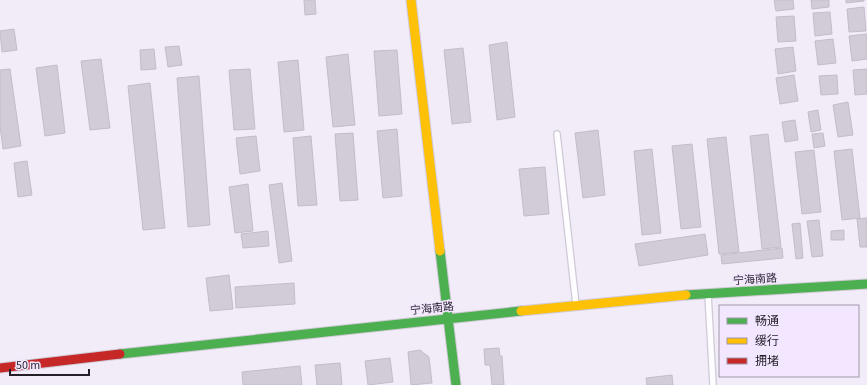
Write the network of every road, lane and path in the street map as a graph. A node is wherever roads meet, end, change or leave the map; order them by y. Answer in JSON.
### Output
{"nodes":[{"id":1,"x":411,"y":0,"type":"edge"},
{"id":2,"x":557,"y":134,"type":"dead end"},
{"id":3,"x":867,"y":284,"type":"edge"},
{"id":4,"x":708,"y":294,"type":"junction"},
{"id":5,"x":576,"y":305,"type":"junction"},
{"id":6,"x":448,"y":318,"type":"junction"},
{"id":7,"x":0,"y":368,"type":"edge"},
{"id":8,"x":456,"y":385,"type":"edge"},
{"id":9,"x":713,"y":385,"type":"edge"}],
"edges":[{"from":1,"to":6,"type":"street"},
{"from":2,"to":5,"type":"lane"},
{"from":3,"to":4,"type":"street","name":"宁海南路"},
{"from":4,"to":5,"type":"street","name":"宁海南路"},
{"from":4,"to":9,"type":"lane"},
{"from":5,"to":6,"type":"street","name":"宁海南路"},
{"from":6,"to":7,"type":"street","name":"宁海南路"},
{"from":6,"to":8,"type":"street"}]}
